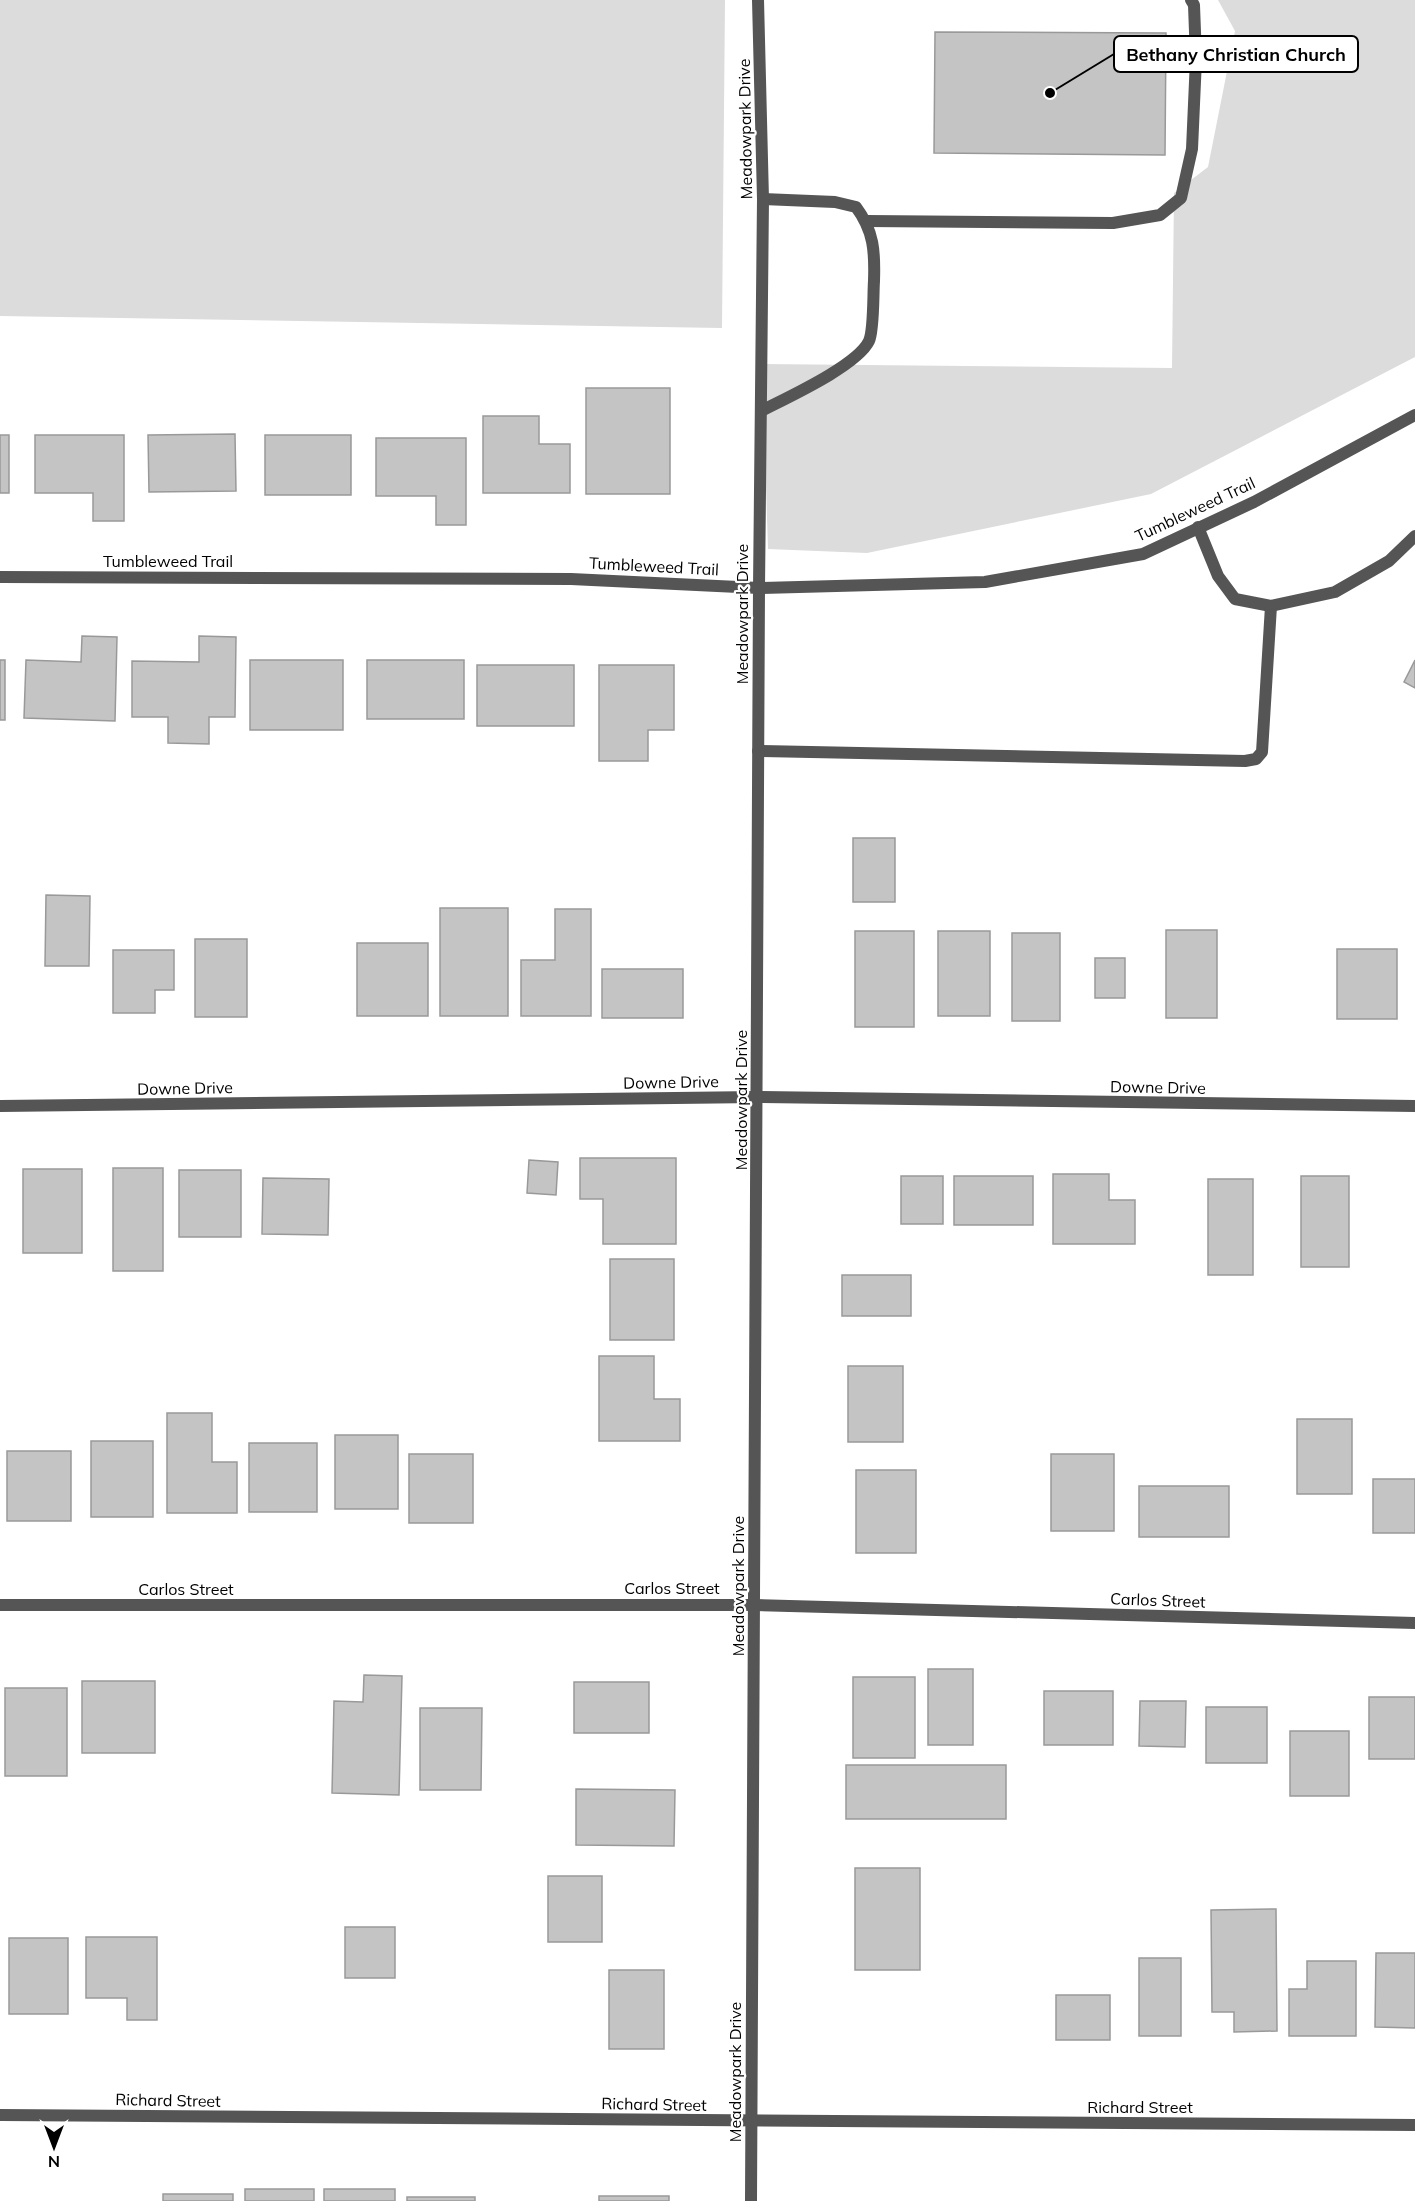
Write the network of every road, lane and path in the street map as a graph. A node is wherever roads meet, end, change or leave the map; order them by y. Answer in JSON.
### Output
{"nodes":[{"id":1,"x":758,"y":0,"type":"edge"},
{"id":2,"x":1191,"y":0,"type":"edge"},
{"id":3,"x":763,"y":199,"type":"junction"},
{"id":4,"x":867,"y":221,"type":"junction"},
{"id":5,"x":761,"y":411,"type":"junction"},
{"id":6,"x":1415,"y":415,"type":"edge"},
{"id":7,"x":1198,"y":527,"type":"junction"},
{"id":8,"x":1415,"y":536,"type":"edge"},
{"id":9,"x":0,"y":577,"type":"edge"},
{"id":10,"x":759,"y":588,"type":"junction"},
{"id":11,"x":1270,"y":606,"type":"junction"},
{"id":12,"x":758,"y":751,"type":"junction"},
{"id":13,"x":758,"y":1097,"type":"junction"},
{"id":14,"x":0,"y":1106,"type":"edge"},
{"id":15,"x":1415,"y":1106,"type":"edge"},
{"id":16,"x":0,"y":1605,"type":"edge"},
{"id":17,"x":755,"y":1605,"type":"junction"},
{"id":18,"x":1415,"y":1623,"type":"edge"},
{"id":19,"x":0,"y":2115,"type":"edge"},
{"id":20,"x":752,"y":2121,"type":"junction"},
{"id":21,"x":1415,"y":2125,"type":"edge"},
{"id":22,"x":751,"y":2201,"type":"edge"}],
"edges":[{"from":1,"to":3,"type":"street","name":"Meadowpark Drive"},
{"from":2,"to":4,"type":"street"},
{"from":3,"to":4,"type":"street"},
{"from":3,"to":5,"type":"street","name":"Meadowpark Drive"},
{"from":4,"to":5,"type":"street"},
{"from":5,"to":10,"type":"street","name":"Meadowpark Drive"},
{"from":6,"to":7,"type":"street","name":"Tumbleweed Trail"},
{"from":7,"to":10,"type":"street","name":"Tumbleweed Trail"},
{"from":7,"to":11,"type":"street"},
{"from":8,"to":11,"type":"street"},
{"from":9,"to":10,"type":"street","name":"Tumbleweed Trail"},
{"from":10,"to":12,"type":"street","name":"Meadowpark Drive"},
{"from":11,"to":12,"type":"street"},
{"from":12,"to":13,"type":"street","name":"Meadowpark Drive"},
{"from":13,"to":14,"type":"street","name":"Downe Drive"},
{"from":13,"to":15,"type":"street","name":"Downe Drive"},
{"from":13,"to":17,"type":"street","name":"Meadowpark Drive"},
{"from":16,"to":17,"type":"street","name":"Carlos Street"},
{"from":17,"to":18,"type":"street","name":"Carlos Street"},
{"from":17,"to":20,"type":"street","name":"Meadowpark Drive"},
{"from":19,"to":20,"type":"street","name":"Richard Street"},
{"from":20,"to":21,"type":"street","name":"Richard Street"},
{"from":20,"to":22,"type":"street","name":"Meadowpark Drive"}]}
